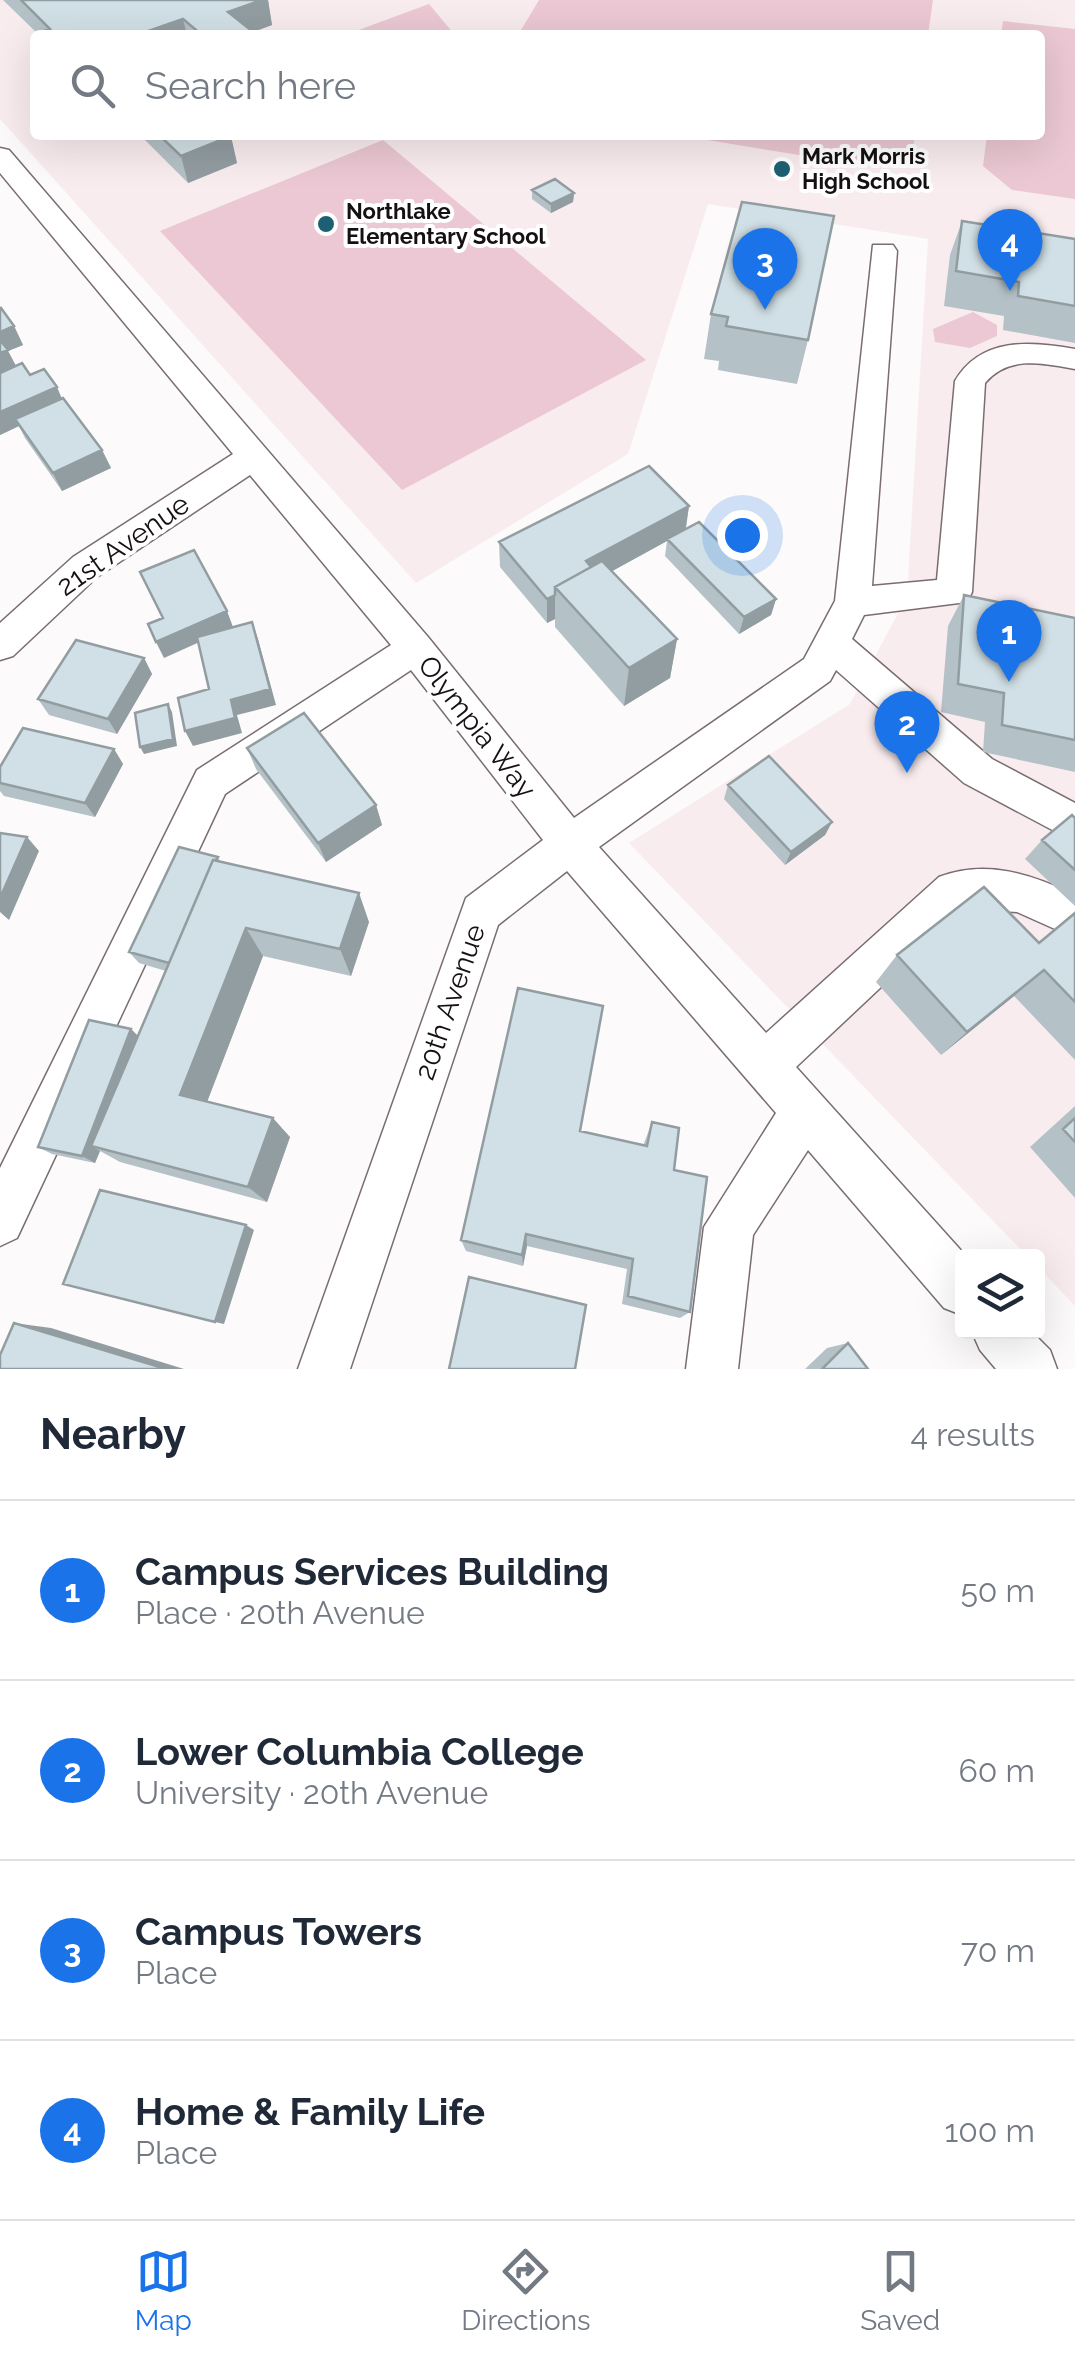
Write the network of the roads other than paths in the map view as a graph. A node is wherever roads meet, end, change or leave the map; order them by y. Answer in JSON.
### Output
{"nodes":[{"id":1,"x":0,"y":156,"type":"edge"},
{"id":2,"x":14,"y":200,"type":"edge"},
{"id":3,"x":883,"y":252,"type":"dead end"},
{"id":4,"x":1075,"y":359,"type":"edge"},
{"id":5,"x":254,"y":456,"type":"junction"},
{"id":6,"x":854,"y":602,"type":"junction"},
{"id":7,"x":0,"y":645,"type":"edge"},
{"id":8,"x":415,"y":648,"type":"junction"},
{"id":9,"x":824,"y":657,"type":"junction"},
{"id":10,"x":1075,"y":824,"type":"edge"},
{"id":11,"x":570,"y":844,"type":"junction"},
{"id":12,"x":1075,"y":918,"type":"edge"},
{"id":13,"x":766,"y":1062,"type":"junction"},
{"id":14,"x":807,"y":1109,"type":"junction"},
{"id":15,"x":0,"y":1220,"type":"edge"},
{"id":16,"x":955,"y":1282,"type":"edge"},
{"id":17,"x":1004,"y":1339,"type":"edge"},
{"id":18,"x":324,"y":1369,"type":"edge"},
{"id":19,"x":712,"y":1369,"type":"edge"},
{"id":20,"x":1030,"y":1369,"type":"edge"}],
"edges":[{"from":1,"to":2,"type":"street","name":"Olympia Way"},
{"from":2,"to":5,"type":"street","name":"Olympia Way"},
{"from":3,"to":6,"type":"street"},
{"from":4,"to":6,"type":"street"},
{"from":5,"to":7,"type":"street","name":"21st Avenue"},
{"from":5,"to":8,"type":"street","name":"Olympia Way"},
{"from":6,"to":9,"type":"street"},
{"from":8,"to":11,"type":"street","name":"Olympia Way"},
{"from":8,"to":15,"type":"street"},
{"from":9,"to":10,"type":"street"},
{"from":9,"to":11,"type":"street","name":"20th Avenue"},
{"from":11,"to":13,"type":"street","name":"Olympia Way"},
{"from":11,"to":18,"type":"street","name":"20th Avenue"},
{"from":12,"to":13,"type":"street"},
{"from":13,"to":14,"type":"street","name":"Olympia Way"},
{"from":14,"to":16,"type":"street","name":"Olympia Way"},
{"from":14,"to":19,"type":"street"},
{"from":17,"to":20,"type":"street"}]}
